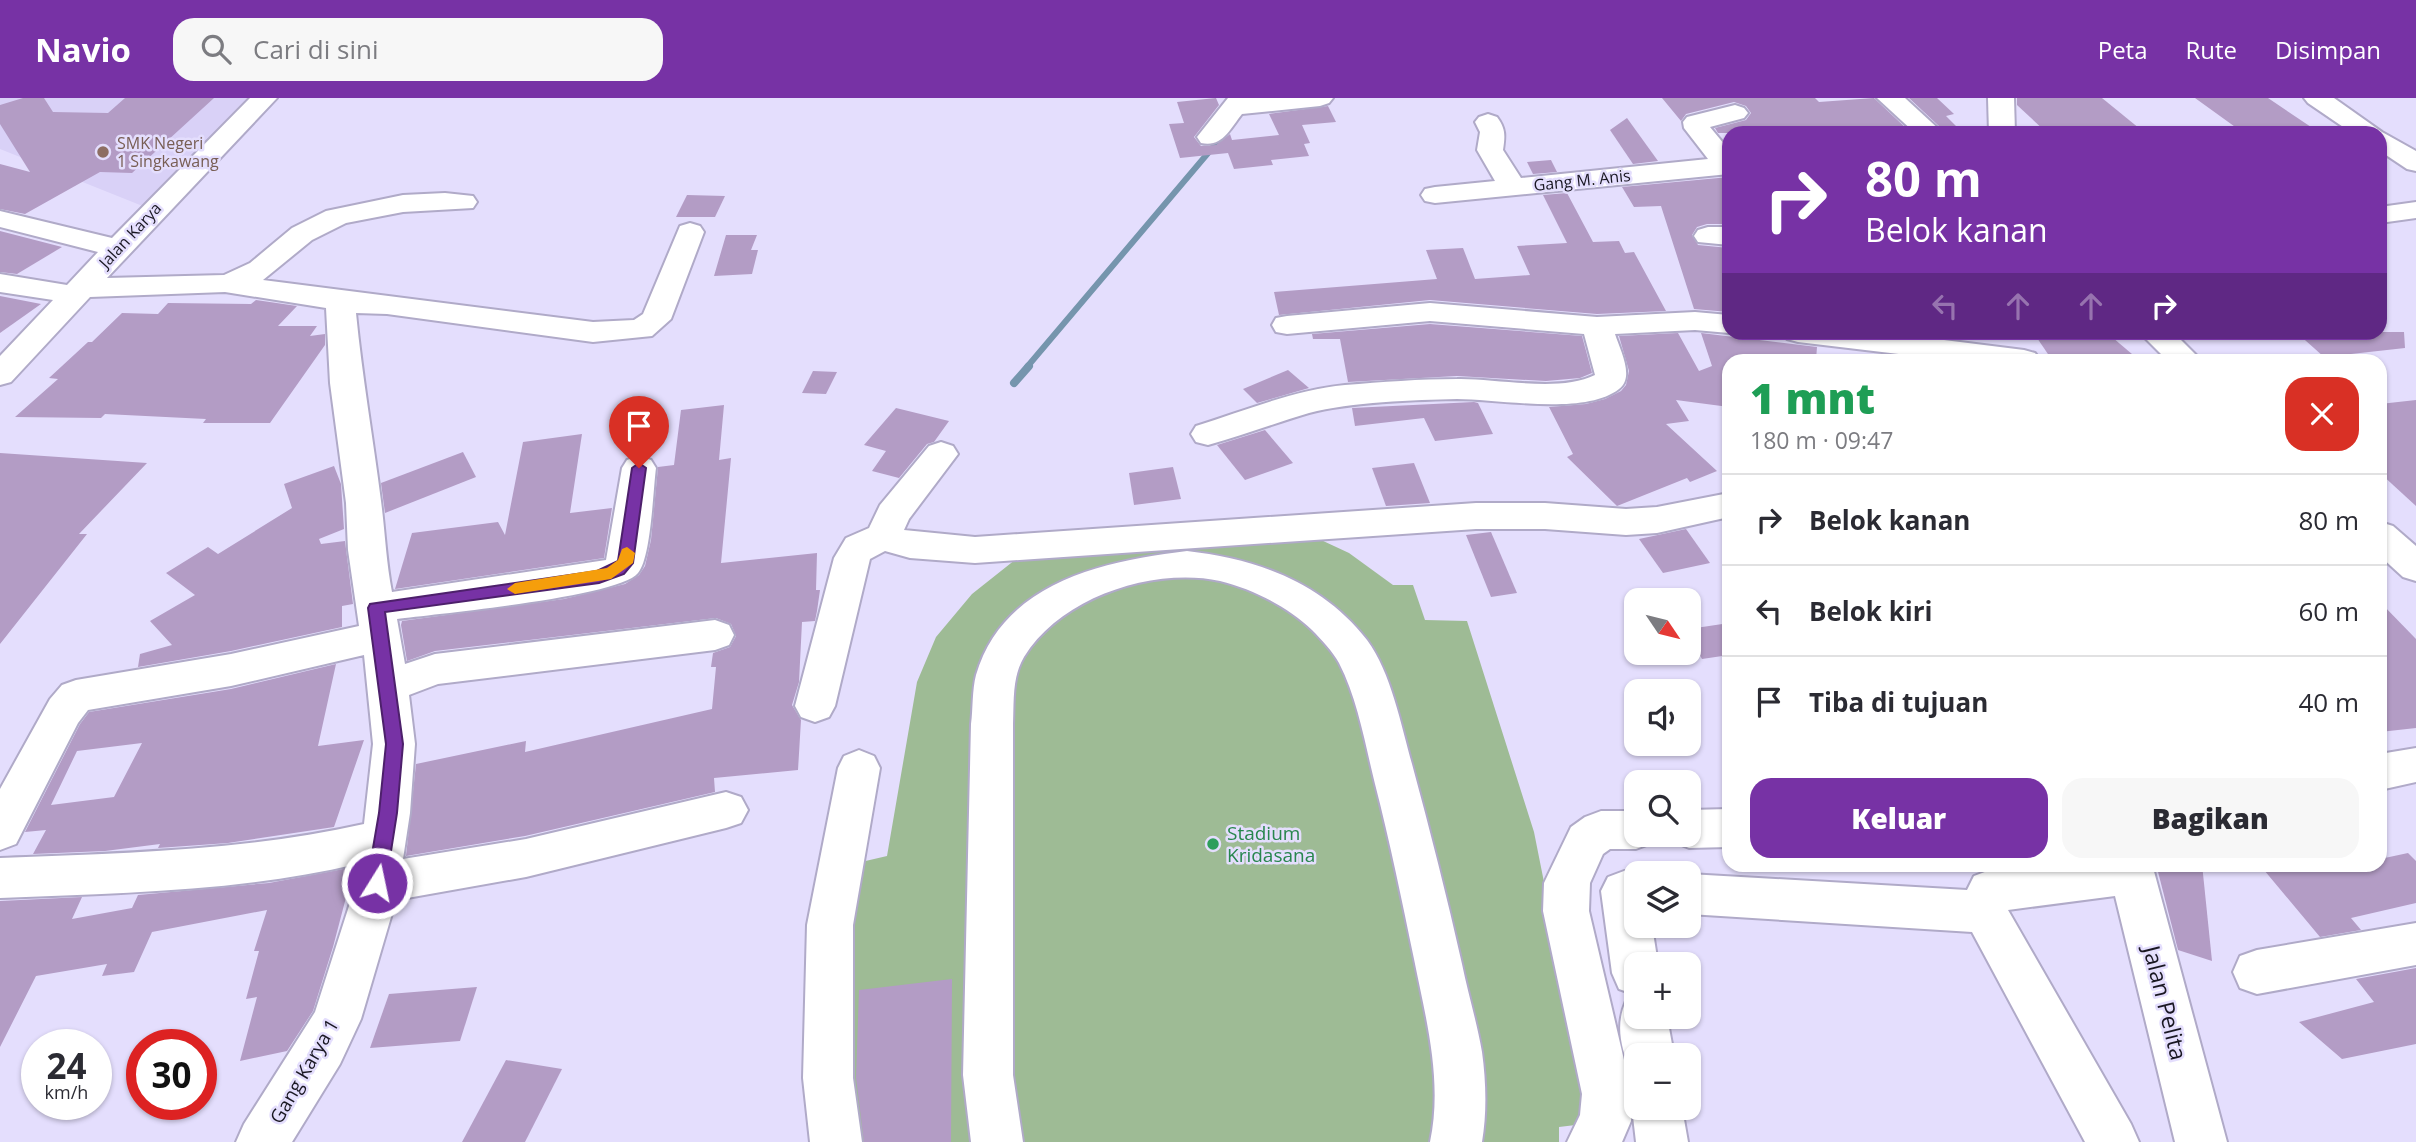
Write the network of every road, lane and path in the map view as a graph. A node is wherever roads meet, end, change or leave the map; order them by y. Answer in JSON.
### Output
{"nodes":[{"id":1,"x":264,"y":98,"type":"edge"},
{"id":2,"x":1320,"y":98,"type":"edge"},
{"id":3,"x":1890,"y":98,"type":"edge"},
{"id":4,"x":2001,"y":98,"type":"edge"},
{"id":5,"x":2317,"y":98,"type":"edge"},
{"id":6,"x":1243,"y":105,"type":"edge"},
{"id":7,"x":1735,"y":113,"type":"dead end"},
{"id":8,"x":1488,"y":122,"type":"dead end"},
{"id":9,"x":1922,"y":126,"type":"edge"},
{"id":10,"x":2002,"y":126,"type":"edge"},
{"id":11,"x":2359,"y":126,"type":"edge"},
{"id":12,"x":1210,"y":137,"type":"dead end"},
{"id":13,"x":2387,"y":144,"type":"edge"},
{"id":14,"x":1722,"y":158,"type":"edge"},
{"id":15,"x":2416,"y":163,"type":"edge"},
{"id":16,"x":1722,"y":167,"type":"edge"},
{"id":17,"x":1513,"y":187,"type":"junction"},
{"id":18,"x":1435,"y":195,"type":"dead end"},
{"id":19,"x":463,"y":202,"type":"dead end"},
{"id":20,"x":2416,"y":210,"type":"edge"},
{"id":21,"x":2387,"y":214,"type":"edge"},
{"id":22,"x":0,"y":219,"type":"edge"},
{"id":23,"x":691,"y":232,"type":"dead end"},
{"id":24,"x":117,"y":248,"type":"junction"},
{"id":25,"x":0,"y":283,"type":"edge"},
{"id":26,"x":227,"y":284,"type":"junction"},
{"id":27,"x":79,"y":291,"type":"junction"},
{"id":28,"x":357,"y":303,"type":"junction"},
{"id":29,"x":1722,"y":323,"type":"edge"},
{"id":30,"x":1287,"y":325,"type":"dead end"},
{"id":31,"x":1597,"y":326,"type":"junction"},
{"id":32,"x":1910,"y":340,"type":"edge"},
{"id":33,"x":1978,"y":340,"type":"edge"},
{"id":34,"x":2163,"y":340,"type":"edge"},
{"id":35,"x":2023,"y":348,"type":"edge"},
{"id":36,"x":2178,"y":354,"type":"edge"},
{"id":37,"x":0,"y":375,"type":"edge"},
{"id":38,"x":1208,"y":434,"type":"dead end"},
{"id":39,"x":941,"y":454,"type":"dead end"},
{"id":40,"x":639,"y":468,"type":"dead end"},
{"id":41,"x":1722,"y":506,"type":"edge"},
{"id":42,"x":883,"y":537,"type":"junction"},
{"id":43,"x":2387,"y":541,"type":"edge"},
{"id":44,"x":2416,"y":567,"type":"edge"},
{"id":45,"x":378,"y":622,"type":"junction"},
{"id":46,"x":715,"y":635,"type":"dead end"},
{"id":47,"x":386,"y":688,"type":"junction"},
{"id":48,"x":815,"y":706,"type":"dead end"},
{"id":49,"x":2416,"y":765,"type":"edge"},
{"id":50,"x":859,"y":768,"type":"dead end"},
{"id":51,"x":2387,"y":771,"type":"edge"},
{"id":52,"x":726,"y":810,"type":"dead end"},
{"id":53,"x":1722,"y":828,"type":"edge"},
{"id":54,"x":1701,"y":829,"type":"edge"},
{"id":55,"x":1618,"y":830,"type":"edge"},
{"id":56,"x":0,"y":831,"type":"edge"},
{"id":57,"x":384,"y":839,"type":"junction"},
{"id":58,"x":2112,"y":872,"type":"edge"},
{"id":59,"x":2133,"y":872,"type":"edge"},
{"id":60,"x":0,"y":878,"type":"edge"},
{"id":61,"x":377,"y":883,"type":"junction"},
{"id":62,"x":1701,"y":895,"type":"edge"},
{"id":63,"x":1985,"y":912,"type":"junction"},
{"id":64,"x":2416,"y":944,"type":"edge"},
{"id":65,"x":2257,"y":972,"type":"dead end"},
{"id":66,"x":1659,"y":1120,"type":"edge"},
{"id":67,"x":262,"y":1142,"type":"edge"},
{"id":68,"x":836,"y":1142,"type":"edge"},
{"id":69,"x":998,"y":1142,"type":"edge"},
{"id":70,"x":1456,"y":1142,"type":"edge"},
{"id":71,"x":1593,"y":1142,"type":"edge"},
{"id":72,"x":1662,"y":1142,"type":"edge"},
{"id":73,"x":2113,"y":1142,"type":"edge"},
{"id":74,"x":2201,"y":1142,"type":"edge"}],
"edges":[{"from":1,"to":24,"type":"street","name":"Jalan Karya"},
{"from":2,"to":6,"type":"street"},
{"from":3,"to":9,"type":"street"},
{"from":4,"to":10,"type":"street"},
{"from":5,"to":11,"type":"street"},
{"from":6,"to":12,"type":"street"},
{"from":7,"to":14,"type":"street"},
{"from":8,"to":17,"type":"street"},
{"from":13,"to":15,"type":"street"},
{"from":16,"to":17,"type":"street","name":"Gang M. Anis"},
{"from":17,"to":18,"type":"street","name":"Gang M. Anis"},
{"from":19,"to":26,"type":"street"},
{"from":20,"to":21,"type":"street"},
{"from":22,"to":24,"type":"street"},
{"from":23,"to":28,"type":"street"},
{"from":24,"to":27,"type":"street","name":"Jalan Karya"},
{"from":25,"to":27,"type":"street"},
{"from":26,"to":27,"type":"street"},
{"from":26,"to":28,"type":"street"},
{"from":27,"to":37,"type":"street","name":"Jalan Karya"},
{"from":28,"to":45,"type":"street","name":"Gang Karya 1"},
{"from":29,"to":31,"type":"street"},
{"from":30,"to":31,"type":"street"},
{"from":31,"to":38,"type":"street"},
{"from":32,"to":35,"type":"street"},
{"from":33,"to":35,"type":"street"},
{"from":34,"to":36,"type":"street"},
{"from":39,"to":42,"type":"street"},
{"from":40,"to":45,"type":"street"},
{"from":41,"to":42,"type":"street"},
{"from":42,"to":48,"type":"street"},
{"from":43,"to":44,"type":"street"},
{"from":45,"to":47,"type":"street","name":"Gang Karya 1"},
{"from":45,"to":56,"type":"street"},
{"from":46,"to":47,"type":"street"},
{"from":47,"to":57,"type":"street","name":"Gang Karya 1"},
{"from":49,"to":51,"type":"street"},
{"from":50,"to":68,"type":"street"},
{"from":52,"to":61,"type":"street"},
{"from":53,"to":54,"type":"street"},
{"from":55,"to":71,"type":"street"},
{"from":57,"to":60,"type":"street"},
{"from":57,"to":61,"type":"street","name":"Gang Karya 1"},
{"from":58,"to":63,"type":"street"},
{"from":59,"to":74,"type":"street","name":"Jalan Pelita"},
{"from":61,"to":67,"type":"street","name":"Gang Karya 1"},
{"from":62,"to":63,"type":"street"},
{"from":63,"to":73,"type":"street"},
{"from":64,"to":65,"type":"street"},
{"from":66,"to":72,"type":"street"},
{"from":69,"to":70,"type":"street"}]}
